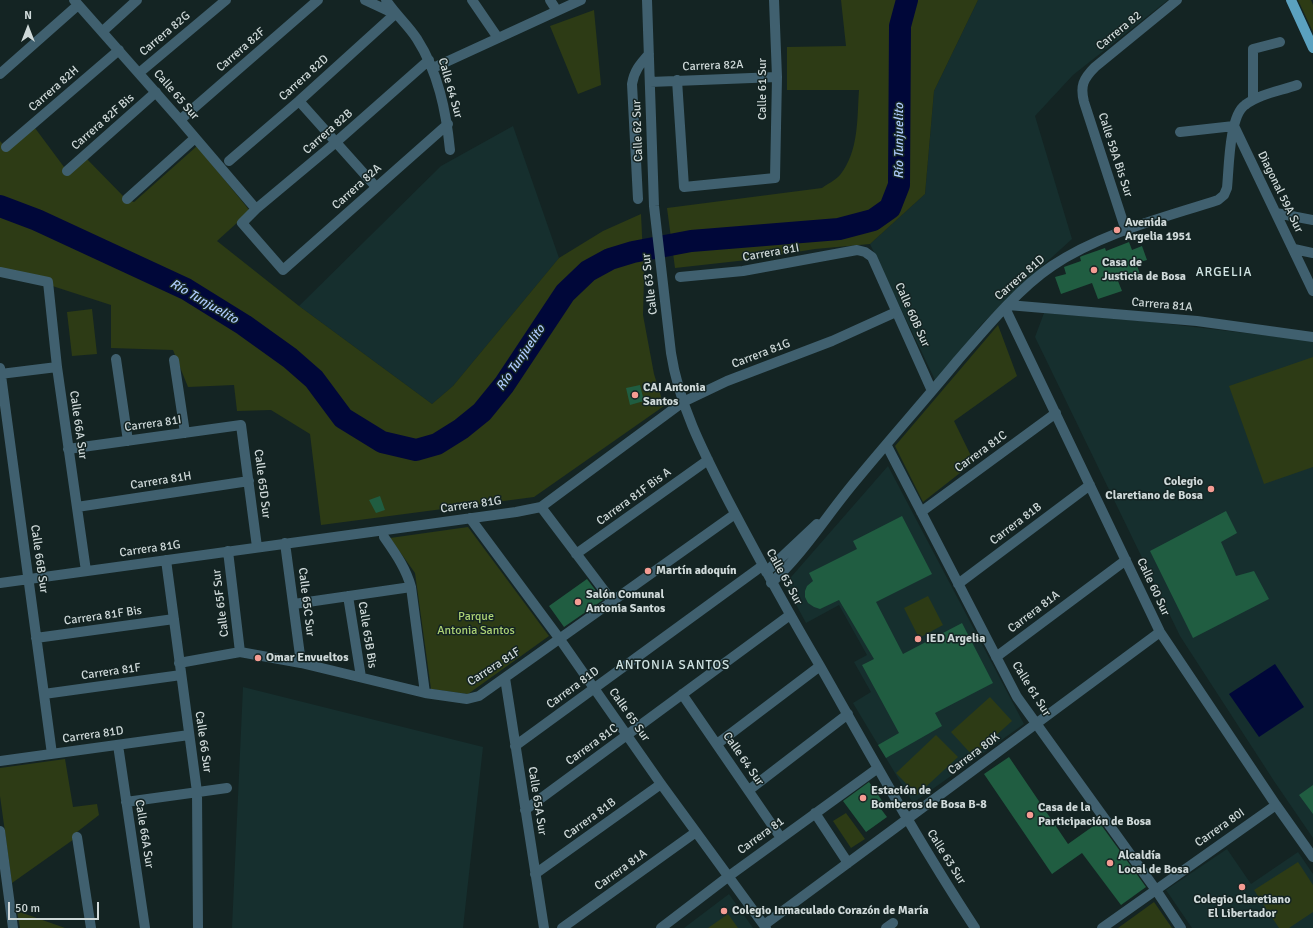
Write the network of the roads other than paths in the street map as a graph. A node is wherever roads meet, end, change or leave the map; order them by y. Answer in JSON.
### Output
{"nodes":[{"id":1,"x":137,"y":0,"type":"edge"},
{"id":2,"x":226,"y":0,"type":"edge"},
{"id":3,"x":318,"y":0,"type":"edge"},
{"id":4,"x":365,"y":0,"type":"edge"},
{"id":5,"x":386,"y":0,"type":"edge"},
{"id":6,"x":472,"y":0,"type":"edge"},
{"id":7,"x":550,"y":0,"type":"edge"},
{"id":8,"x":581,"y":0,"type":"edge"},
{"id":9,"x":647,"y":0,"type":"edge"},
{"id":10,"x":774,"y":0,"type":"edge"},
{"id":11,"x":1177,"y":0,"type":"edge"},
{"id":12,"x":1291,"y":0,"type":"edge"},
{"id":13,"x":76,"y":2,"type":"edge"},
{"id":14,"x":557,"y":11,"type":"junction"},
{"id":15,"x":395,"y":14,"type":"junction"},
{"id":16,"x":102,"y":32,"type":"junction"},
{"id":17,"x":498,"y":38,"type":"junction"},
{"id":18,"x":1280,"y":42,"type":"dead end"},
{"id":19,"x":1313,"y":48,"type":"edge"},
{"id":20,"x":119,"y":50,"type":"junction"},
{"id":21,"x":649,"y":54,"type":"junction"},
{"id":22,"x":431,"y":64,"type":"junction"},
{"id":23,"x":139,"y":73,"type":"junction"},
{"id":24,"x":0,"y":74,"type":"edge"},
{"id":25,"x":778,"y":76,"type":"junction"},
{"id":26,"x":678,"y":80,"type":"junction"},
{"id":27,"x":650,"y":82,"type":"junction"},
{"id":28,"x":1297,"y":85,"type":"dead end"},
{"id":29,"x":1082,"y":86,"type":"joint"},
{"id":30,"x":156,"y":92,"type":"junction"},
{"id":31,"x":1253,"y":100,"type":"junction"},
{"id":32,"x":299,"y":101,"type":"junction"},
{"id":33,"x":180,"y":120,"type":"junction"},
{"id":34,"x":1235,"y":123,"type":"junction"},
{"id":35,"x":448,"y":124,"type":"junction"},
{"id":36,"x":1180,"y":132,"type":"dead end"},
{"id":37,"x":195,"y":138,"type":"junction"},
{"id":38,"x":335,"y":143,"type":"junction"},
{"id":39,"x":6,"y":147,"type":"dead end"},
{"id":40,"x":450,"y":150,"type":"dead end"},
{"id":41,"x":229,"y":160,"type":"dead end"},
{"id":42,"x":67,"y":171,"type":"dead end"},
{"id":43,"x":376,"y":187,"type":"junction"},
{"id":44,"x":126,"y":199,"type":"dead end"},
{"id":45,"x":638,"y":199,"type":"dead end"},
{"id":46,"x":654,"y":206,"type":"joint"},
{"id":47,"x":256,"y":209,"type":"junction"},
{"id":48,"x":1276,"y":213,"type":"junction"},
{"id":49,"x":1313,"y":220,"type":"edge"},
{"id":50,"x":242,"y":223,"type":"joint"},
{"id":51,"x":1126,"y":231,"type":"junction"},
{"id":52,"x":1294,"y":249,"type":"junction"},
{"id":53,"x":865,"y":252,"type":"joint"},
{"id":54,"x":1313,"y":253,"type":"edge"},
{"id":55,"x":0,"y":272,"type":"edge"},
{"id":56,"x":680,"y":277,"type":"dead end"},
{"id":57,"x":1313,"y":292,"type":"edge"},
{"id":58,"x":1006,"y":307,"type":"junction"},
{"id":59,"x":896,"y":312,"type":"junction"},
{"id":60,"x":1313,"y":337,"type":"edge"},
{"id":61,"x":116,"y":359,"type":"dead end"},
{"id":62,"x":174,"y":360,"type":"dead end"},
{"id":63,"x":57,"y":367,"type":"junction"},
{"id":64,"x":0,"y":372,"type":"edge"},
{"id":65,"x":932,"y":391,"type":"junction"},
{"id":66,"x":683,"y":402,"type":"junction"},
{"id":67,"x":1056,"y":413,"type":"junction"},
{"id":68,"x":241,"y":425,"type":"joint"},
{"id":69,"x":185,"y":433,"type":"junction"},
{"id":70,"x":128,"y":441,"type":"junction"},
{"id":71,"x":887,"y":446,"type":"junction"},
{"id":72,"x":68,"y":449,"type":"junction"},
{"id":73,"x":708,"y":460,"type":"junction"},
{"id":74,"x":249,"y":481,"type":"junction"},
{"id":75,"x":1090,"y":486,"type":"junction"},
{"id":76,"x":77,"y":507,"type":"junction"},
{"id":77,"x":541,"y":507,"type":"junction"},
{"id":78,"x":833,"y":509,"type":"junction"},
{"id":79,"x":921,"y":512,"type":"junction"},
{"id":80,"x":735,"y":514,"type":"junction"},
{"id":81,"x":470,"y":518,"type":"junction"},
{"id":82,"x":384,"y":537,"type":"dead end"},
{"id":83,"x":285,"y":543,"type":"junction"},
{"id":84,"x":257,"y":547,"type":"junction"},
{"id":85,"x":228,"y":551,"type":"junction"},
{"id":86,"x":576,"y":554,"type":"junction"},
{"id":87,"x":166,"y":560,"type":"junction"},
{"id":88,"x":1126,"y":560,"type":"junction"},
{"id":89,"x":764,"y":569,"type":"junction"},
{"id":90,"x":86,"y":571,"type":"junction"},
{"id":91,"x":28,"y":579,"type":"junction"},
{"id":92,"x":0,"y":583,"type":"edge"},
{"id":93,"x":771,"y":583,"type":"junction"},
{"id":94,"x":958,"y":584,"type":"junction"},
{"id":95,"x":411,"y":587,"type":"junction"},
{"id":96,"x":348,"y":596,"type":"junction"},
{"id":97,"x":612,"y":601,"type":"junction"},
{"id":98,"x":294,"y":604,"type":"junction"},
{"id":99,"x":790,"y":615,"type":"junction"},
{"id":100,"x":174,"y":619,"type":"junction"},
{"id":101,"x":1160,"y":632,"type":"junction"},
{"id":102,"x":36,"y":638,"type":"junction"},
{"id":103,"x":560,"y":638,"type":"junction"},
{"id":104,"x":240,"y":652,"type":"junction"},
{"id":105,"x":996,"y":656,"type":"junction"},
{"id":106,"x":179,"y":662,"type":"junction"},
{"id":107,"x":301,"y":663,"type":"junction"},
{"id":108,"x":820,"y":666,"type":"junction"},
{"id":109,"x":181,"y":675,"type":"junction"},
{"id":110,"x":361,"y":677,"type":"junction"},
{"id":111,"x":505,"y":678,"type":"junction"},
{"id":112,"x":595,"y":688,"type":"junction"},
{"id":113,"x":425,"y":693,"type":"junction"},
{"id":114,"x":44,"y":694,"type":"junction"},
{"id":115,"x":682,"y":694,"type":"junction"},
{"id":116,"x":848,"y":714,"type":"junction"},
{"id":117,"x":1037,"y":724,"type":"junction"},
{"id":118,"x":189,"y":735,"type":"junction"},
{"id":119,"x":627,"y":735,"type":"junction"},
{"id":120,"x":717,"y":744,"type":"junction"},
{"id":121,"x":118,"y":745,"type":"junction"},
{"id":122,"x":515,"y":746,"type":"junction"},
{"id":123,"x":52,"y":754,"type":"junction"},
{"id":124,"x":0,"y":761,"type":"edge"},
{"id":125,"x":878,"y":768,"type":"junction"},
{"id":126,"x":661,"y":784,"type":"junction"},
{"id":127,"x":227,"y":788,"type":"dead end"},
{"id":128,"x":749,"y":790,"type":"junction"},
{"id":129,"x":197,"y":792,"type":"junction"},
{"id":130,"x":126,"y":802,"type":"junction"},
{"id":131,"x":1276,"y":805,"type":"junction"},
{"id":132,"x":525,"y":810,"type":"junction"},
{"id":133,"x":815,"y":814,"type":"junction"},
{"id":134,"x":907,"y":820,"type":"junction"},
{"id":135,"x":0,"y":831,"type":"edge"},
{"id":136,"x":696,"y":832,"type":"junction"},
{"id":137,"x":77,"y":837,"type":"dead end"},
{"id":138,"x":781,"y":838,"type":"junction"},
{"id":139,"x":1313,"y":857,"type":"edge"},
{"id":140,"x":848,"y":863,"type":"junction"},
{"id":141,"x":535,"y":874,"type":"junction"},
{"id":142,"x":729,"y":876,"type":"junction"},
{"id":143,"x":1156,"y":890,"type":"junction"},
{"id":144,"x":765,"y":926,"type":"edge"},
{"id":145,"x":13,"y":928,"type":"edge"},
{"id":146,"x":91,"y":928,"type":"edge"},
{"id":147,"x":145,"y":928,"type":"edge"},
{"id":148,"x":198,"y":928,"type":"edge"},
{"id":149,"x":544,"y":928,"type":"edge"},
{"id":150,"x":562,"y":928,"type":"edge"},
{"id":151,"x":661,"y":928,"type":"edge"},
{"id":152,"x":975,"y":928,"type":"edge"},
{"id":153,"x":1102,"y":928,"type":"edge"},
{"id":154,"x":1181,"y":928,"type":"edge"}],
"edges":[{"from":1,"to":16,"type":"street"},
{"from":2,"to":23,"type":"street","name":"Carrera 82G"},
{"from":3,"to":33,"type":"street","name":"Carrera 82F"},
{"from":4,"to":15,"type":"street"},
{"from":5,"to":15,"type":"street","name":"Calle 64 Sur"},
{"from":6,"to":17,"type":"street"},
{"from":7,"to":14,"type":"street"},
{"from":8,"to":14,"type":"street","name":"Carrera 82B"},
{"from":9,"to":21,"type":"street","name":"Calle 62 Sur"},
{"from":10,"to":25,"type":"street","name":"Calle 61 Sur"},
{"from":11,"to":29,"type":"street","name":"Carrera 82"},
{"from":12,"to":19,"type":"main road"},
{"from":13,"to":16,"type":"street","name":"Calle 65 Sur"},
{"from":13,"to":24,"type":"street"},
{"from":14,"to":17,"type":"street","name":"Carrera 82B"},
{"from":15,"to":22,"type":"street","name":"Calle 64 Sur"},
{"from":15,"to":32,"type":"street","name":"Carrera 82D"},
{"from":16,"to":20,"type":"street","name":"Calle 65 Sur"},
{"from":17,"to":22,"type":"street","name":"Carrera 82B"},
{"from":18,"to":31,"type":"street"},
{"from":20,"to":23,"type":"street","name":"Calle 65 Sur"},
{"from":20,"to":39,"type":"street","name":"Carrera 82H"},
{"from":21,"to":27,"type":"street","name":"Calle 62 Sur"},
{"from":21,"to":45,"type":"street","name":"Calle 62 Sur"},
{"from":22,"to":35,"type":"street","name":"Calle 64 Sur"},
{"from":22,"to":38,"type":"street","name":"Carrera 82B"},
{"from":23,"to":30,"type":"street","name":"Calle 65 Sur"},
{"from":25,"to":26,"type":"street","name":"Carrera 82A"},
{"from":25,"to":26,"type":"street","name":"Calle 61 Sur"},
{"from":26,"to":27,"type":"street","name":"Carrera 82A"},
{"from":27,"to":46,"type":"street","name":"Calle 62 Sur"},
{"from":28,"to":31,"type":"street"},
{"from":29,"to":51,"type":"street","name":"Calle 59A Bis Sur"},
{"from":30,"to":33,"type":"street","name":"Calle 65 Sur"},
{"from":30,"to":42,"type":"street","name":"Carrera 82F Bis"},
{"from":31,"to":34,"type":"street"},
{"from":32,"to":38,"type":"street"},
{"from":32,"to":41,"type":"street","name":"Carrera 82D"},
{"from":33,"to":37,"type":"street","name":"Calle 65 Sur"},
{"from":34,"to":36,"type":"street"},
{"from":34,"to":48,"type":"street","name":"Diagonal 59A Sur"},
{"from":34,"to":51,"type":"street","name":"Carrera 81D"},
{"from":35,"to":40,"type":"street","name":"Calle 64 Sur"},
{"from":35,"to":43,"type":"street","name":"Carrera 82A"},
{"from":37,"to":44,"type":"street"},
{"from":37,"to":47,"type":"street","name":"Calle 65 Sur"},
{"from":38,"to":43,"type":"street"},
{"from":38,"to":47,"type":"street","name":"Carrera 82B"},
{"from":43,"to":50,"type":"street","name":"Carrera 82A"},
{"from":46,"to":66,"type":"street","name":"Calle 63 Sur"},
{"from":47,"to":50,"type":"street","name":"Carrera 82B"},
{"from":48,"to":49,"type":"street"},
{"from":48,"to":52,"type":"street","name":"Diagonal 59A Sur"},
{"from":51,"to":58,"type":"street","name":"Carrera 81D"},
{"from":52,"to":54,"type":"street"},
{"from":52,"to":57,"type":"street","name":"Diagonal 59A Sur"},
{"from":53,"to":56,"type":"street","name":"Carrera 81I"},
{"from":53,"to":59,"type":"street","name":"Calle 60B Sur"},
{"from":55,"to":63,"type":"street","name":"Calle 66A Sur"},
{"from":58,"to":60,"type":"street","name":"Carrera 81A"},
{"from":58,"to":65,"type":"street","name":"Carrera 81D"},
{"from":58,"to":67,"type":"street","name":"Calle 60 Sur"},
{"from":59,"to":65,"type":"street","name":"Calle 60B Sur"},
{"from":59,"to":66,"type":"street","name":"Carrera 81G"},
{"from":61,"to":70,"type":"street"},
{"from":62,"to":69,"type":"street"},
{"from":63,"to":64,"type":"street"},
{"from":63,"to":72,"type":"street","name":"Calle 66A Sur"},
{"from":64,"to":91,"type":"street","name":"Calle 66B Sur"},
{"from":65,"to":71,"type":"street","name":"Carrera 81D"},
{"from":66,"to":73,"type":"street","name":"Calle 63 Sur"},
{"from":66,"to":77,"type":"street","name":"Carrera 81G"},
{"from":67,"to":75,"type":"street","name":"Calle 60 Sur"},
{"from":67,"to":79,"type":"street","name":"Carrera 81C"},
{"from":68,"to":69,"type":"street","name":"Carrera 81I"},
{"from":68,"to":74,"type":"street","name":"Calle 65D Sur"},
{"from":69,"to":70,"type":"street","name":"Carrera 81I"},
{"from":70,"to":72,"type":"street","name":"Carrera 81I"},
{"from":71,"to":78,"type":"street","name":"Carrera 81D"},
{"from":71,"to":79,"type":"street","name":"Calle 61 Sur"},
{"from":72,"to":76,"type":"street","name":"Calle 66A Sur"},
{"from":73,"to":80,"type":"street","name":"Calle 63 Sur"},
{"from":73,"to":86,"type":"street","name":"Carrera 81F Bis A"},
{"from":74,"to":76,"type":"street","name":"Carrera 81H"},
{"from":74,"to":84,"type":"street","name":"Calle 65D Sur"},
{"from":75,"to":88,"type":"street","name":"Calle 60 Sur"},
{"from":75,"to":94,"type":"street","name":"Carrera 81B"},
{"from":76,"to":90,"type":"street","name":"Calle 66A Sur"},
{"from":77,"to":81,"type":"street","name":"Carrera 81G"},
{"from":77,"to":86,"type":"street"},
{"from":78,"to":89,"type":"street","name":"Carrera 81D"},
{"from":78,"to":93,"type":"street","name":"Carrera 81D"},
{"from":79,"to":94,"type":"street","name":"Calle 61 Sur"},
{"from":80,"to":89,"type":"street","name":"Calle 63 Sur"},
{"from":80,"to":97,"type":"street","name":"Carrera 81F"},
{"from":81,"to":83,"type":"street","name":"Carrera 81G"},
{"from":81,"to":103,"type":"street","name":"Calle 65 Sur"},
{"from":82,"to":95,"type":"street"},
{"from":83,"to":84,"type":"street","name":"Carrera 81G"},
{"from":83,"to":98,"type":"street","name":"Calle 65C Sur"},
{"from":84,"to":85,"type":"street","name":"Carrera 81G"},
{"from":85,"to":87,"type":"street","name":"Carrera 81G"},
{"from":85,"to":104,"type":"street","name":"Calle 65F Sur"},
{"from":86,"to":97,"type":"street"},
{"from":87,"to":90,"type":"street","name":"Carrera 81G"},
{"from":87,"to":100,"type":"street","name":"Calle 66 Sur"},
{"from":88,"to":101,"type":"street","name":"Calle 60 Sur"},
{"from":88,"to":105,"type":"street","name":"Carrera 81A"},
{"from":89,"to":93,"type":"street","name":"Calle 63 Sur"},
{"from":89,"to":112,"type":"street","name":"Carrera 81D"},
{"from":90,"to":91,"type":"street","name":"Carrera 81G"},
{"from":91,"to":92,"type":"street","name":"Carrera 81G"},
{"from":91,"to":102,"type":"street","name":"Calle 66B Sur"},
{"from":93,"to":99,"type":"street","name":"Calle 63 Sur"},
{"from":94,"to":105,"type":"street","name":"Calle 61 Sur"},
{"from":95,"to":96,"type":"street"},
{"from":95,"to":113,"type":"street"},
{"from":96,"to":98,"type":"street"},
{"from":96,"to":110,"type":"street","name":"Calle 65B Bis"},
{"from":97,"to":103,"type":"street","name":"Carrera 81F"},
{"from":98,"to":107,"type":"street","name":"Calle 65C Sur"},
{"from":99,"to":108,"type":"street","name":"Calle 63 Sur"},
{"from":99,"to":115,"type":"street","name":"Carrera 81C"},
{"from":100,"to":102,"type":"street","name":"Carrera 81F Bis"},
{"from":100,"to":106,"type":"street","name":"Calle 66 Sur"},
{"from":101,"to":117,"type":"street","name":"Carrera 80K"},
{"from":101,"to":131,"type":"street","name":"Calle 60 Sur"},
{"from":102,"to":114,"type":"street","name":"Calle 66B Sur"},
{"from":103,"to":111,"type":"street","name":"Carrera 81F"},
{"from":103,"to":112,"type":"street","name":"Calle 65 Sur"},
{"from":104,"to":106,"type":"street","name":"Carrera 81F"},
{"from":104,"to":107,"type":"street","name":"Carrera 81F"},
{"from":105,"to":117,"type":"street","name":"Calle 61 Sur"},
{"from":106,"to":109,"type":"street","name":"Calle 66 Sur"},
{"from":107,"to":110,"type":"street","name":"Carrera 81F"},
{"from":108,"to":116,"type":"street","name":"Calle 63 Sur"},
{"from":108,"to":120,"type":"street"},
{"from":109,"to":114,"type":"street","name":"Carrera 81F"},
{"from":109,"to":118,"type":"street","name":"Calle 66 Sur"},
{"from":110,"to":113,"type":"street","name":"Carrera 81F"},
{"from":111,"to":113,"type":"street","name":"Carrera 81F"},
{"from":111,"to":122,"type":"street","name":"Calle 65A Sur"},
{"from":112,"to":119,"type":"street","name":"Calle 65 Sur"},
{"from":112,"to":122,"type":"street","name":"Carrera 81D"},
{"from":114,"to":123,"type":"street","name":"Calle 66B Sur"},
{"from":115,"to":119,"type":"street","name":"Carrera 81C"},
{"from":115,"to":120,"type":"street","name":"Calle 64 Sur"},
{"from":116,"to":125,"type":"street","name":"Calle 63 Sur"},
{"from":116,"to":128,"type":"street"},
{"from":117,"to":134,"type":"street","name":"Carrera 80K"},
{"from":117,"to":143,"type":"street","name":"Calle 61 Sur"},
{"from":118,"to":121,"type":"street","name":"Carrera 81D"},
{"from":118,"to":129,"type":"street","name":"Calle 66 Sur"},
{"from":119,"to":126,"type":"street","name":"Calle 65 Sur"},
{"from":119,"to":132,"type":"street","name":"Carrera 81C"},
{"from":120,"to":128,"type":"street","name":"Calle 64 Sur"},
{"from":121,"to":123,"type":"street","name":"Carrera 81D"},
{"from":121,"to":130,"type":"street","name":"Calle 66A Sur"},
{"from":122,"to":132,"type":"street","name":"Calle 65A Sur"},
{"from":123,"to":124,"type":"street","name":"Carrera 81D"},
{"from":125,"to":133,"type":"street","name":"Carrera 81"},
{"from":125,"to":134,"type":"street","name":"Calle 63 Sur"},
{"from":126,"to":136,"type":"street","name":"Calle 65 Sur"},
{"from":126,"to":141,"type":"street","name":"Carrera 81B"},
{"from":127,"to":129,"type":"street"},
{"from":128,"to":138,"type":"street","name":"Calle 64 Sur"},
{"from":129,"to":130,"type":"street"},
{"from":129,"to":148,"type":"street","name":"Calle 66 Sur"},
{"from":130,"to":147,"type":"street","name":"Calle 66A Sur"},
{"from":131,"to":139,"type":"street","name":"Calle 60 Sur"},
{"from":131,"to":143,"type":"street","name":"Carrera 80I"},
{"from":132,"to":141,"type":"street","name":"Calle 65A Sur"},
{"from":133,"to":138,"type":"street","name":"Carrera 81"},
{"from":133,"to":140,"type":"street"},
{"from":134,"to":140,"type":"street","name":"Carrera 80K"},
{"from":134,"to":152,"type":"street","name":"Calle 63 Sur"},
{"from":135,"to":145,"type":"street"},
{"from":136,"to":142,"type":"street","name":"Calle 65 Sur"},
{"from":136,"to":150,"type":"street","name":"Carrera 81A"},
{"from":137,"to":146,"type":"street"},
{"from":138,"to":142,"type":"street","name":"Carrera 81"},
{"from":140,"to":144,"type":"street","name":"Carrera 80K"},
{"from":141,"to":149,"type":"street","name":"Calle 65A Sur"},
{"from":142,"to":144,"type":"street","name":"Calle 65 Sur"},
{"from":142,"to":151,"type":"street","name":"Carrera 81"},
{"from":143,"to":153,"type":"street","name":"Carrera 80I"},
{"from":143,"to":154,"type":"street","name":"Calle 61 Sur"}]}
